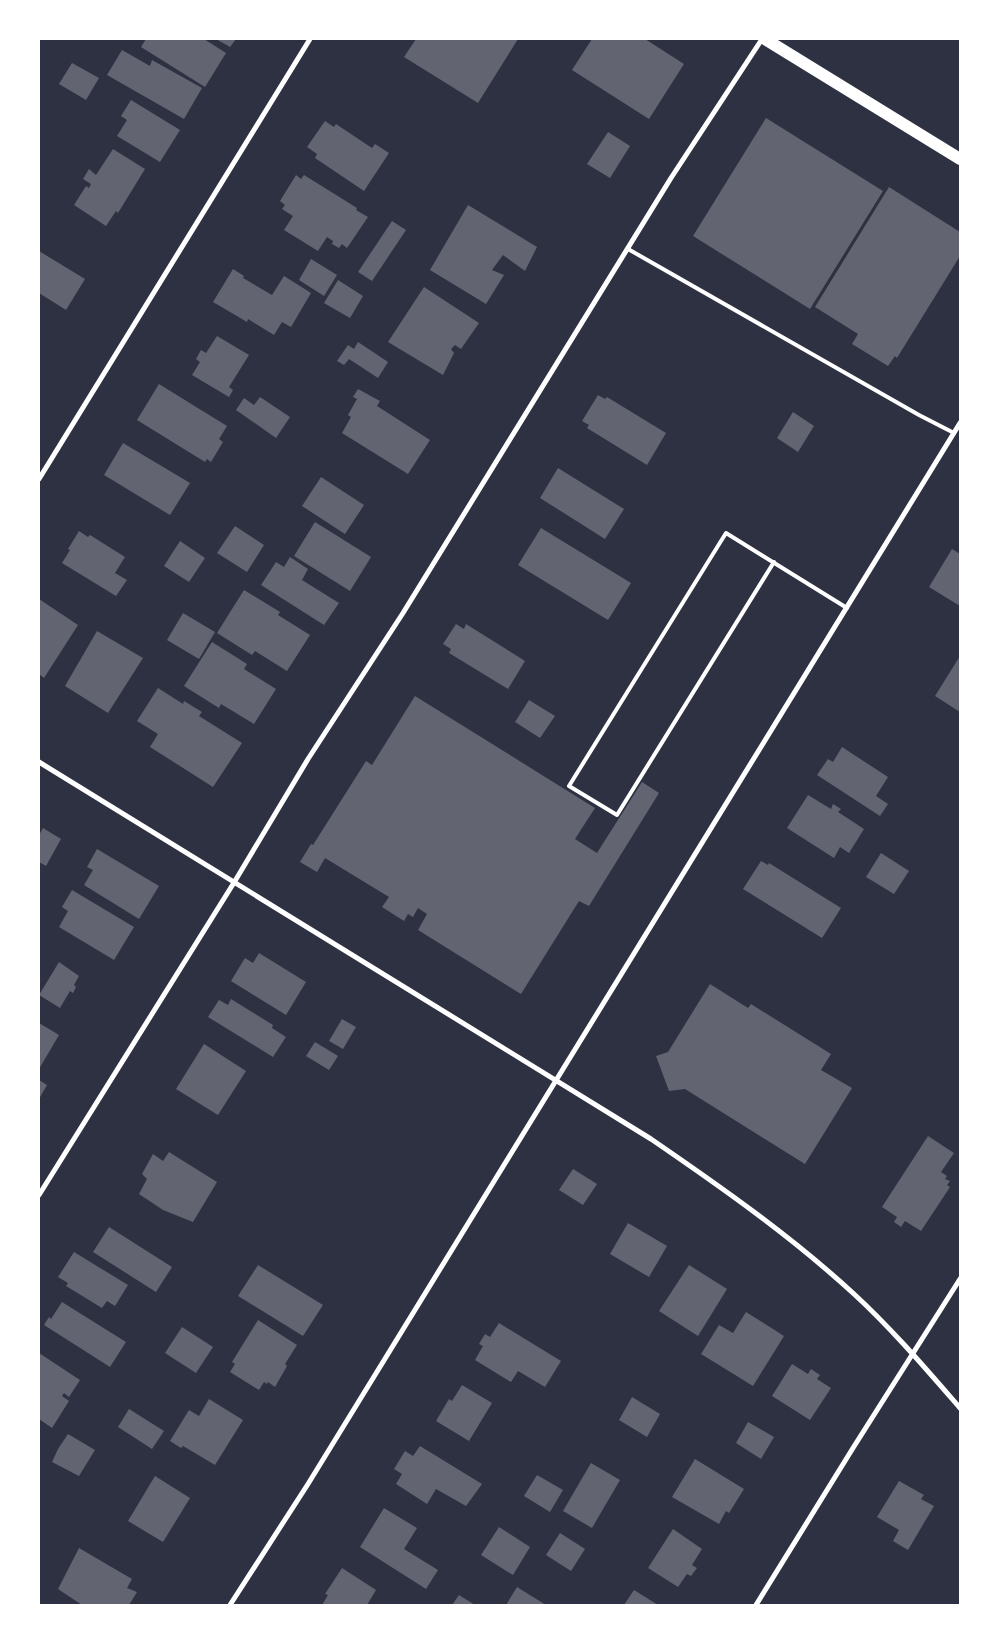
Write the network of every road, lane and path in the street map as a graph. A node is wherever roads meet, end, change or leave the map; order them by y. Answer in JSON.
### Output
{"nodes":[{"id":1,"x":310,"y":39,"type":"edge"},
{"id":2,"x":764,"y":39,"type":"edge"},
{"id":3,"x":960,"y":159,"type":"edge"},
{"id":4,"x":628,"y":249,"type":"junction"},
{"id":5,"x":960,"y":423,"type":"edge"},
{"id":6,"x":954,"y":433,"type":"junction"},
{"id":7,"x":39,"y":479,"type":"edge"},
{"id":8,"x":774,"y":562,"type":"junction"},
{"id":9,"x":847,"y":608,"type":"junction"},
{"id":10,"x":39,"y":762,"type":"edge"},
{"id":11,"x":235,"y":881,"type":"junction"},
{"id":12,"x":557,"y":1080,"type":"junction"},
{"id":13,"x":39,"y":1195,"type":"edge"},
{"id":14,"x":960,"y":1279,"type":"edge"},
{"id":15,"x":912,"y":1354,"type":"junction"},
{"id":16,"x":960,"y":1408,"type":"edge"},
{"id":17,"x":230,"y":1605,"type":"edge"},
{"id":18,"x":756,"y":1605,"type":"edge"}],
"edges":[{"from":1,"to":7,"type":"street"},
{"from":2,"to":3,"type":"main road"},
{"from":2,"to":4,"type":"street"},
{"from":4,"to":6,"type":"lane"},
{"from":4,"to":11,"type":"street"},
{"from":5,"to":6,"type":"street"},
{"from":6,"to":9,"type":"street"},
{"from":8,"to":8,"type":"lane"},
{"from":8,"to":9,"type":"lane"},
{"from":9,"to":12,"type":"street"},
{"from":10,"to":11,"type":"street"},
{"from":11,"to":12,"type":"street"},
{"from":11,"to":13,"type":"street"},
{"from":12,"to":15,"type":"street"},
{"from":12,"to":17,"type":"street"},
{"from":14,"to":15,"type":"street"},
{"from":15,"to":16,"type":"street"},
{"from":15,"to":18,"type":"street"}]}
